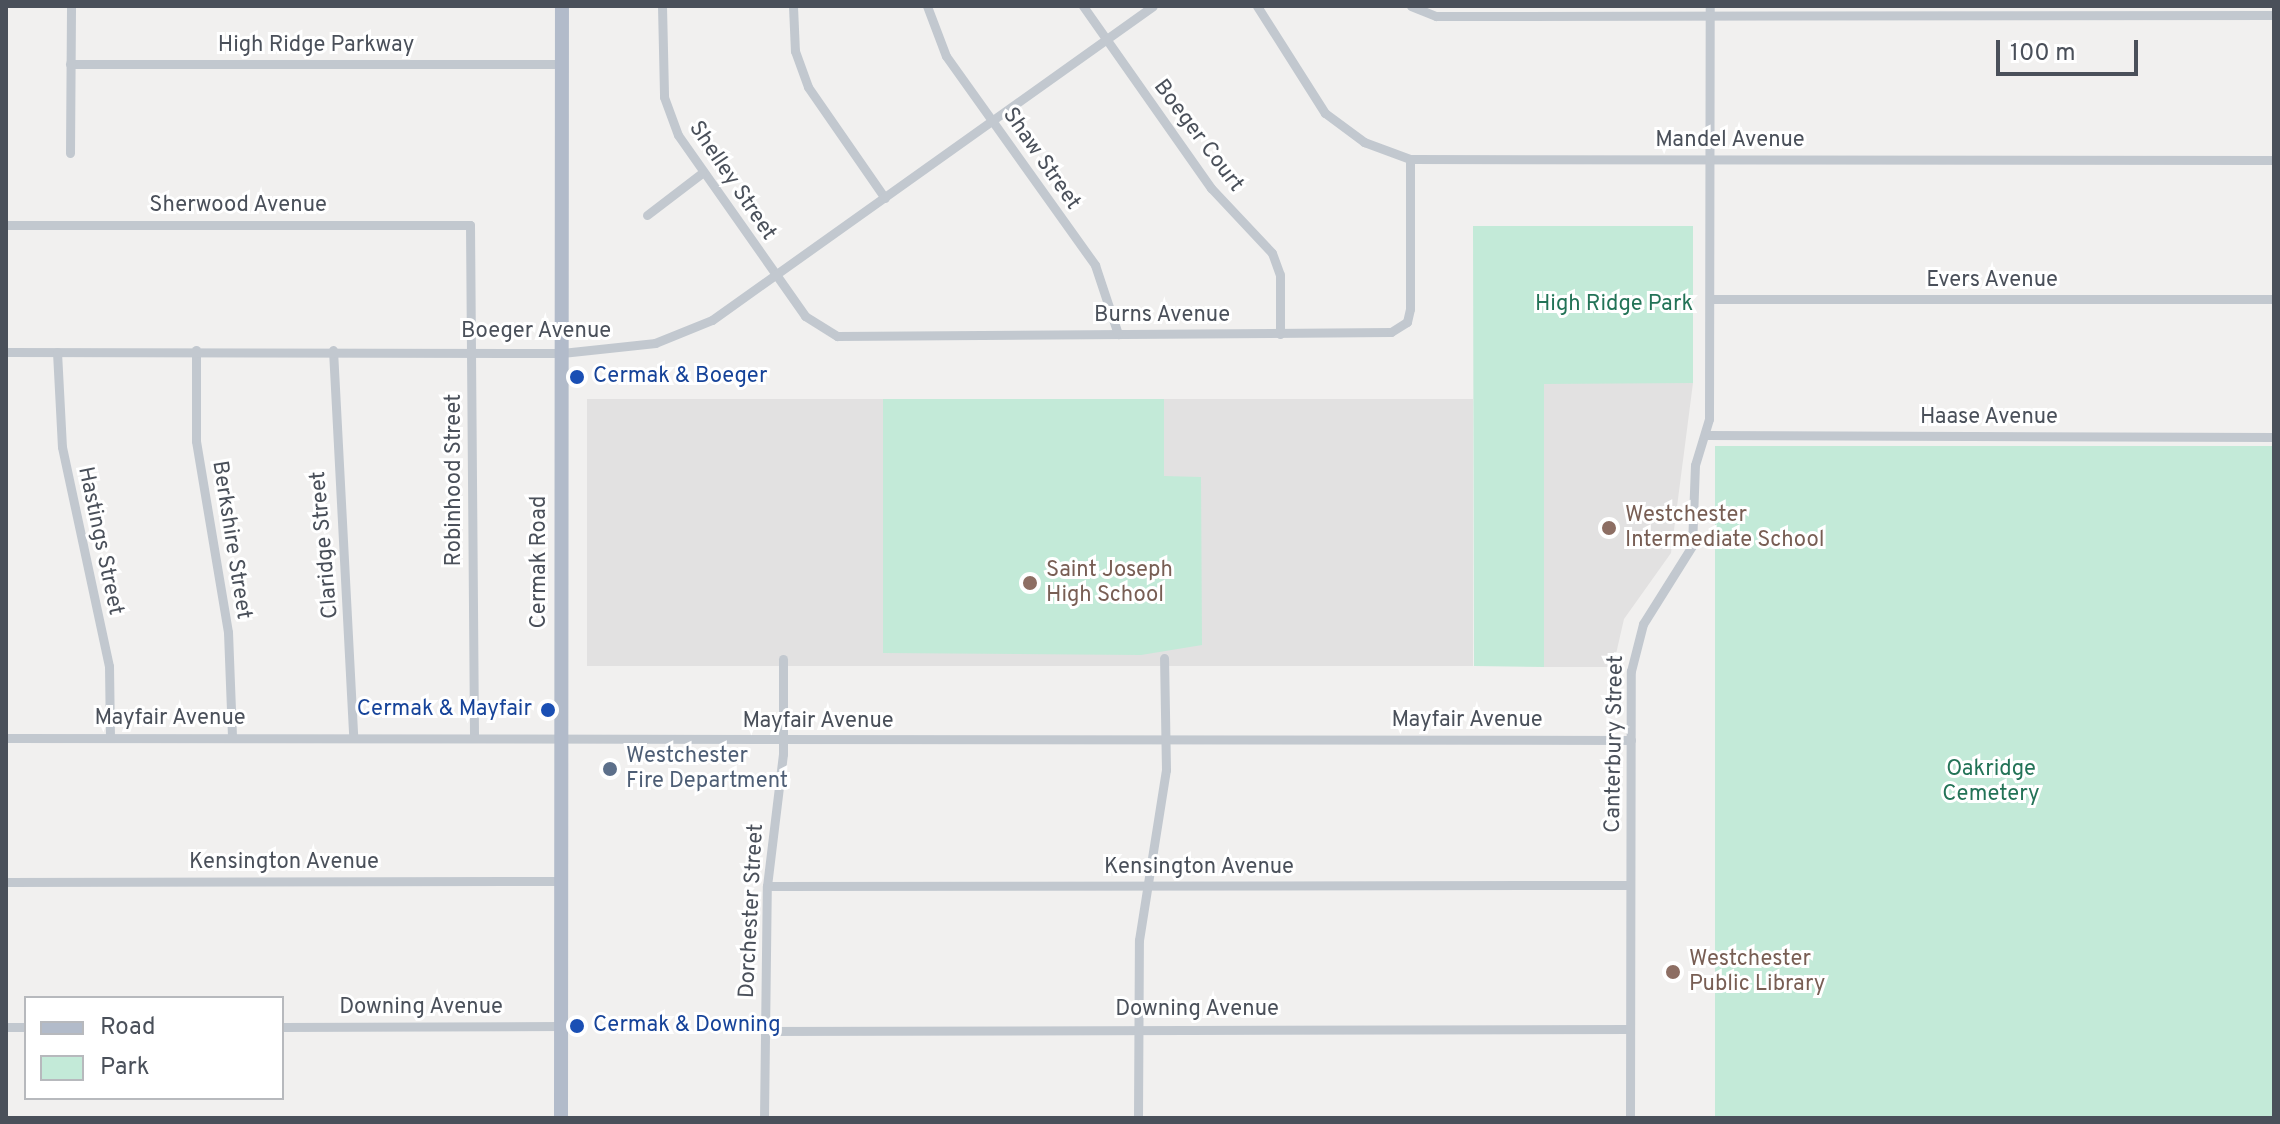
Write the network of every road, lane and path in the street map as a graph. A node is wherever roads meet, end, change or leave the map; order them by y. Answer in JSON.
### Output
{"nodes":[{"id":1,"x":71,"y":6,"type":"edge"},
{"id":2,"x":562,"y":6,"type":"edge"},
{"id":3,"x":662,"y":6,"type":"edge"},
{"id":4,"x":793,"y":6,"type":"edge"},
{"id":5,"x":927,"y":6,"type":"edge"},
{"id":6,"x":1083,"y":6,"type":"edge"},
{"id":7,"x":1153,"y":6,"type":"edge"},
{"id":8,"x":1257,"y":6,"type":"edge"},
{"id":9,"x":1411,"y":6,"type":"edge"},
{"id":10,"x":1710,"y":10,"type":"edge"},
{"id":11,"x":2274,"y":15,"type":"edge"},
{"id":12,"x":1106,"y":40,"type":"junction"},
{"id":13,"x":70,"y":64,"type":"junction"},
{"id":14,"x":562,"y":64,"type":"junction"},
{"id":15,"x":992,"y":121,"type":"junction"},
{"id":16,"x":70,"y":153,"type":"dead end"},
{"id":17,"x":1410,"y":159,"type":"junction"},
{"id":18,"x":1709,"y":159,"type":"junction"},
{"id":19,"x":2274,"y":160,"type":"edge"},
{"id":20,"x":702,"y":173,"type":"junction"},
{"id":21,"x":885,"y":198,"type":"junction"},
{"id":22,"x":647,"y":215,"type":"dead end"},
{"id":23,"x":6,"y":225,"type":"edge"},
{"id":24,"x":470,"y":225,"type":"joint"},
{"id":25,"x":775,"y":277,"type":"junction"},
{"id":26,"x":1710,"y":299,"type":"junction"},
{"id":27,"x":2274,"y":299,"type":"edge"},
{"id":28,"x":1118,"y":334,"type":"junction"},
{"id":29,"x":1280,"y":334,"type":"junction"},
{"id":30,"x":196,"y":350,"type":"junction"},
{"id":31,"x":333,"y":350,"type":"junction"},
{"id":32,"x":473,"y":350,"type":"junction"},
{"id":33,"x":6,"y":352,"type":"edge"},
{"id":34,"x":57,"y":352,"type":"junction"},
{"id":35,"x":562,"y":353,"type":"junction"},
{"id":36,"x":1705,"y":435,"type":"junction"},
{"id":37,"x":2274,"y":437,"type":"edge"},
{"id":38,"x":1164,"y":658,"type":"dead end"},
{"id":39,"x":783,"y":659,"type":"dead end"},
{"id":40,"x":232,"y":736,"type":"junction"},
{"id":41,"x":474,"y":736,"type":"junction"},
{"id":42,"x":110,"y":737,"type":"junction"},
{"id":43,"x":353,"y":737,"type":"junction"},
{"id":44,"x":563,"y":737,"type":"junction"},
{"id":45,"x":6,"y":738,"type":"edge"},
{"id":46,"x":1164,"y":739,"type":"junction"},
{"id":47,"x":783,"y":740,"type":"junction"},
{"id":48,"x":1631,"y":740,"type":"junction"},
{"id":49,"x":561,"y":881,"type":"junction"},
{"id":50,"x":6,"y":882,"type":"edge"},
{"id":51,"x":1630,"y":885,"type":"junction"},
{"id":52,"x":767,"y":886,"type":"junction"},
{"id":53,"x":1145,"y":886,"type":"junction"},
{"id":54,"x":561,"y":1026,"type":"junction"},
{"id":55,"x":284,"y":1027,"type":"edge"},
{"id":56,"x":1137,"y":1028,"type":"junction"},
{"id":57,"x":1630,"y":1029,"type":"junction"},
{"id":58,"x":764,"y":1031,"type":"junction"},
{"id":59,"x":561,"y":1118,"type":"edge"},
{"id":60,"x":764,"y":1118,"type":"edge"},
{"id":61,"x":1138,"y":1118,"type":"edge"},
{"id":62,"x":1630,"y":1118,"type":"edge"}],
"edges":[{"from":1,"to":13,"type":"street"},
{"from":2,"to":14,"type":"main road","name":"Cermak Road"},
{"from":3,"to":20,"type":"street","name":"Shelley Street"},
{"from":4,"to":21,"type":"street"},
{"from":5,"to":15,"type":"street","name":"Shaw Street"},
{"from":6,"to":12,"type":"street","name":"Boeger Court"},
{"from":7,"to":12,"type":"street","name":"Boeger Avenue"},
{"from":8,"to":17,"type":"street","name":"Mandel Avenue"},
{"from":9,"to":10,"type":"street"},
{"from":10,"to":11,"type":"street"},
{"from":10,"to":18,"type":"street","name":"Canterbury Street"},
{"from":12,"to":15,"type":"street","name":"Boeger Avenue"},
{"from":12,"to":29,"type":"street","name":"Boeger Court"},
{"from":13,"to":14,"type":"street","name":"High Ridge Parkway"},
{"from":13,"to":16,"type":"street"},
{"from":14,"to":35,"type":"main road","name":"Cermak Road"},
{"from":15,"to":21,"type":"street","name":"Boeger Avenue"},
{"from":15,"to":28,"type":"street","name":"Shaw Street"},
{"from":17,"to":18,"type":"street","name":"Mandel Avenue"},
{"from":17,"to":29,"type":"street","name":"Burns Avenue"},
{"from":18,"to":19,"type":"street","name":"Mandel Avenue"},
{"from":18,"to":26,"type":"street","name":"Canterbury Street"},
{"from":20,"to":22,"type":"street"},
{"from":20,"to":25,"type":"street","name":"Shelley Street"},
{"from":21,"to":25,"type":"street","name":"Boeger Avenue"},
{"from":23,"to":24,"type":"street","name":"Sherwood Avenue"},
{"from":24,"to":32,"type":"street","name":"Robinhood Street"},
{"from":25,"to":28,"type":"street","name":"Burns Avenue"},
{"from":25,"to":35,"type":"street","name":"Boeger Avenue"},
{"from":26,"to":27,"type":"street","name":"Evers Avenue"},
{"from":26,"to":36,"type":"street","name":"Canterbury Street"},
{"from":28,"to":29,"type":"street","name":"Burns Avenue"},
{"from":30,"to":31,"type":"street","name":"Boeger Avenue"},
{"from":30,"to":34,"type":"street","name":"Boeger Avenue"},
{"from":30,"to":40,"type":"street","name":"Berkshire Street"},
{"from":31,"to":32,"type":"street","name":"Boeger Avenue"},
{"from":31,"to":43,"type":"street","name":"Claridge Street"},
{"from":32,"to":35,"type":"street","name":"Boeger Avenue"},
{"from":32,"to":41,"type":"street","name":"Robinhood Street"},
{"from":33,"to":34,"type":"street","name":"Boeger Avenue"},
{"from":34,"to":42,"type":"street","name":"Hastings Street"},
{"from":35,"to":44,"type":"main road","name":"Cermak Road"},
{"from":36,"to":37,"type":"street","name":"Haase Avenue"},
{"from":36,"to":48,"type":"street","name":"Canterbury Street"},
{"from":38,"to":46,"type":"street"},
{"from":39,"to":47,"type":"street","name":"Dorchester Street"},
{"from":40,"to":42,"type":"street","name":"Mayfair Avenue"},
{"from":40,"to":43,"type":"street","name":"Mayfair Avenue"},
{"from":41,"to":43,"type":"street","name":"Mayfair Avenue"},
{"from":41,"to":44,"type":"street","name":"Mayfair Avenue"},
{"from":42,"to":45,"type":"street","name":"Mayfair Avenue"},
{"from":44,"to":47,"type":"street","name":"Mayfair Avenue"},
{"from":44,"to":49,"type":"main road","name":"Cermak Road"},
{"from":46,"to":47,"type":"street","name":"Mayfair Avenue"},
{"from":46,"to":48,"type":"street","name":"Mayfair Avenue"},
{"from":46,"to":53,"type":"street"},
{"from":47,"to":52,"type":"street","name":"Dorchester Street"},
{"from":48,"to":51,"type":"street","name":"Canterbury Street"},
{"from":49,"to":50,"type":"street","name":"Kensington Avenue"},
{"from":49,"to":54,"type":"main road","name":"Cermak Road"},
{"from":51,"to":53,"type":"street","name":"Kensington Avenue"},
{"from":51,"to":57,"type":"street","name":"Canterbury Street"},
{"from":52,"to":53,"type":"street","name":"Kensington Avenue"},
{"from":52,"to":58,"type":"street","name":"Dorchester Street"},
{"from":53,"to":56,"type":"street"},
{"from":54,"to":55,"type":"street","name":"Downing Avenue"},
{"from":54,"to":59,"type":"main road","name":"Cermak Road"},
{"from":56,"to":57,"type":"street","name":"Downing Avenue"},
{"from":56,"to":58,"type":"street","name":"Downing Avenue"},
{"from":56,"to":61,"type":"street"},
{"from":57,"to":62,"type":"street","name":"Canterbury Street"},
{"from":58,"to":60,"type":"street","name":"Dorchester Street"}]}
